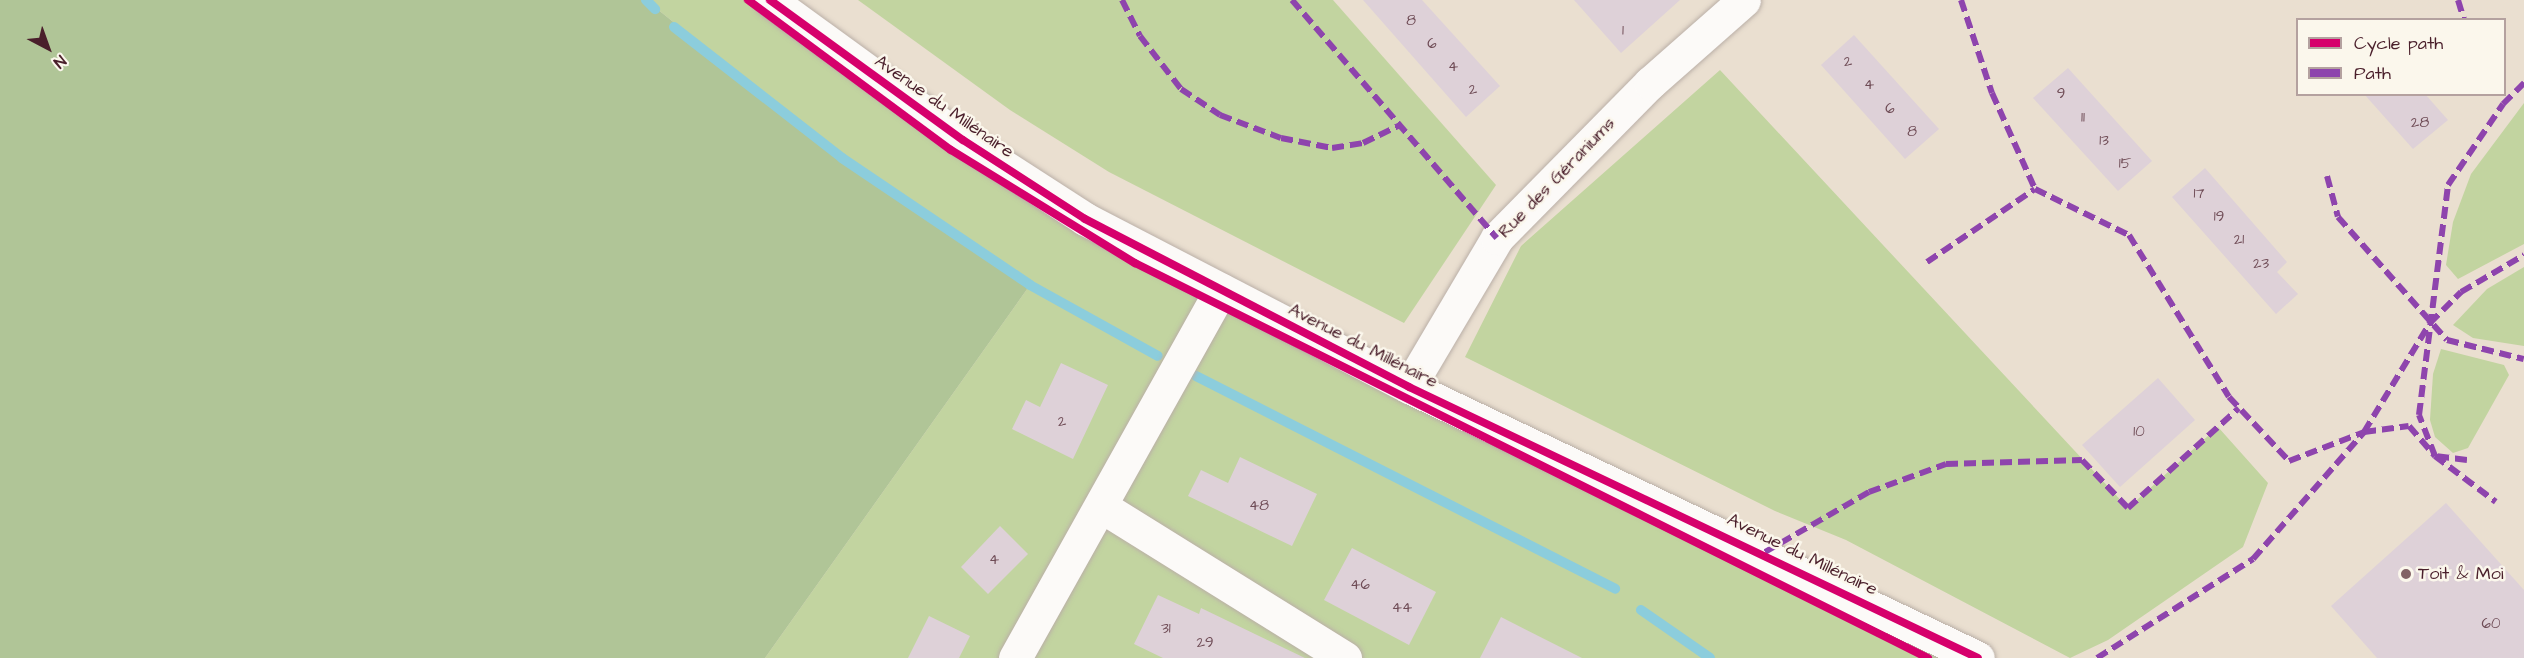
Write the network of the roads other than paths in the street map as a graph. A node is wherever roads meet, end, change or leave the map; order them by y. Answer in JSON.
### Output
{"nodes":[{"id":1,"x":770,"y":0,"type":"edge"},
{"id":2,"x":1744,"y":0,"type":"edge"},
{"id":3,"x":1221,"y":290,"type":"junction"},
{"id":4,"x":1409,"y":387,"type":"junction"},
{"id":5,"x":1104,"y":508,"type":"junction"},
{"id":6,"x":1015,"y":658,"type":"edge"},
{"id":7,"x":1345,"y":658,"type":"edge"},
{"id":8,"x":1978,"y":658,"type":"edge"}],
"edges":[{"from":1,"to":3,"type":"street","name":"Avenue du Millénaire"},
{"from":2,"to":4,"type":"street","name":"Rue des Géraniums"},
{"from":3,"to":4,"type":"street","name":"Avenue du Millénaire"},
{"from":3,"to":5,"type":"street"},
{"from":4,"to":8,"type":"street","name":"Avenue du Millénaire"},
{"from":5,"to":6,"type":"street"},
{"from":5,"to":7,"type":"street"}]}
